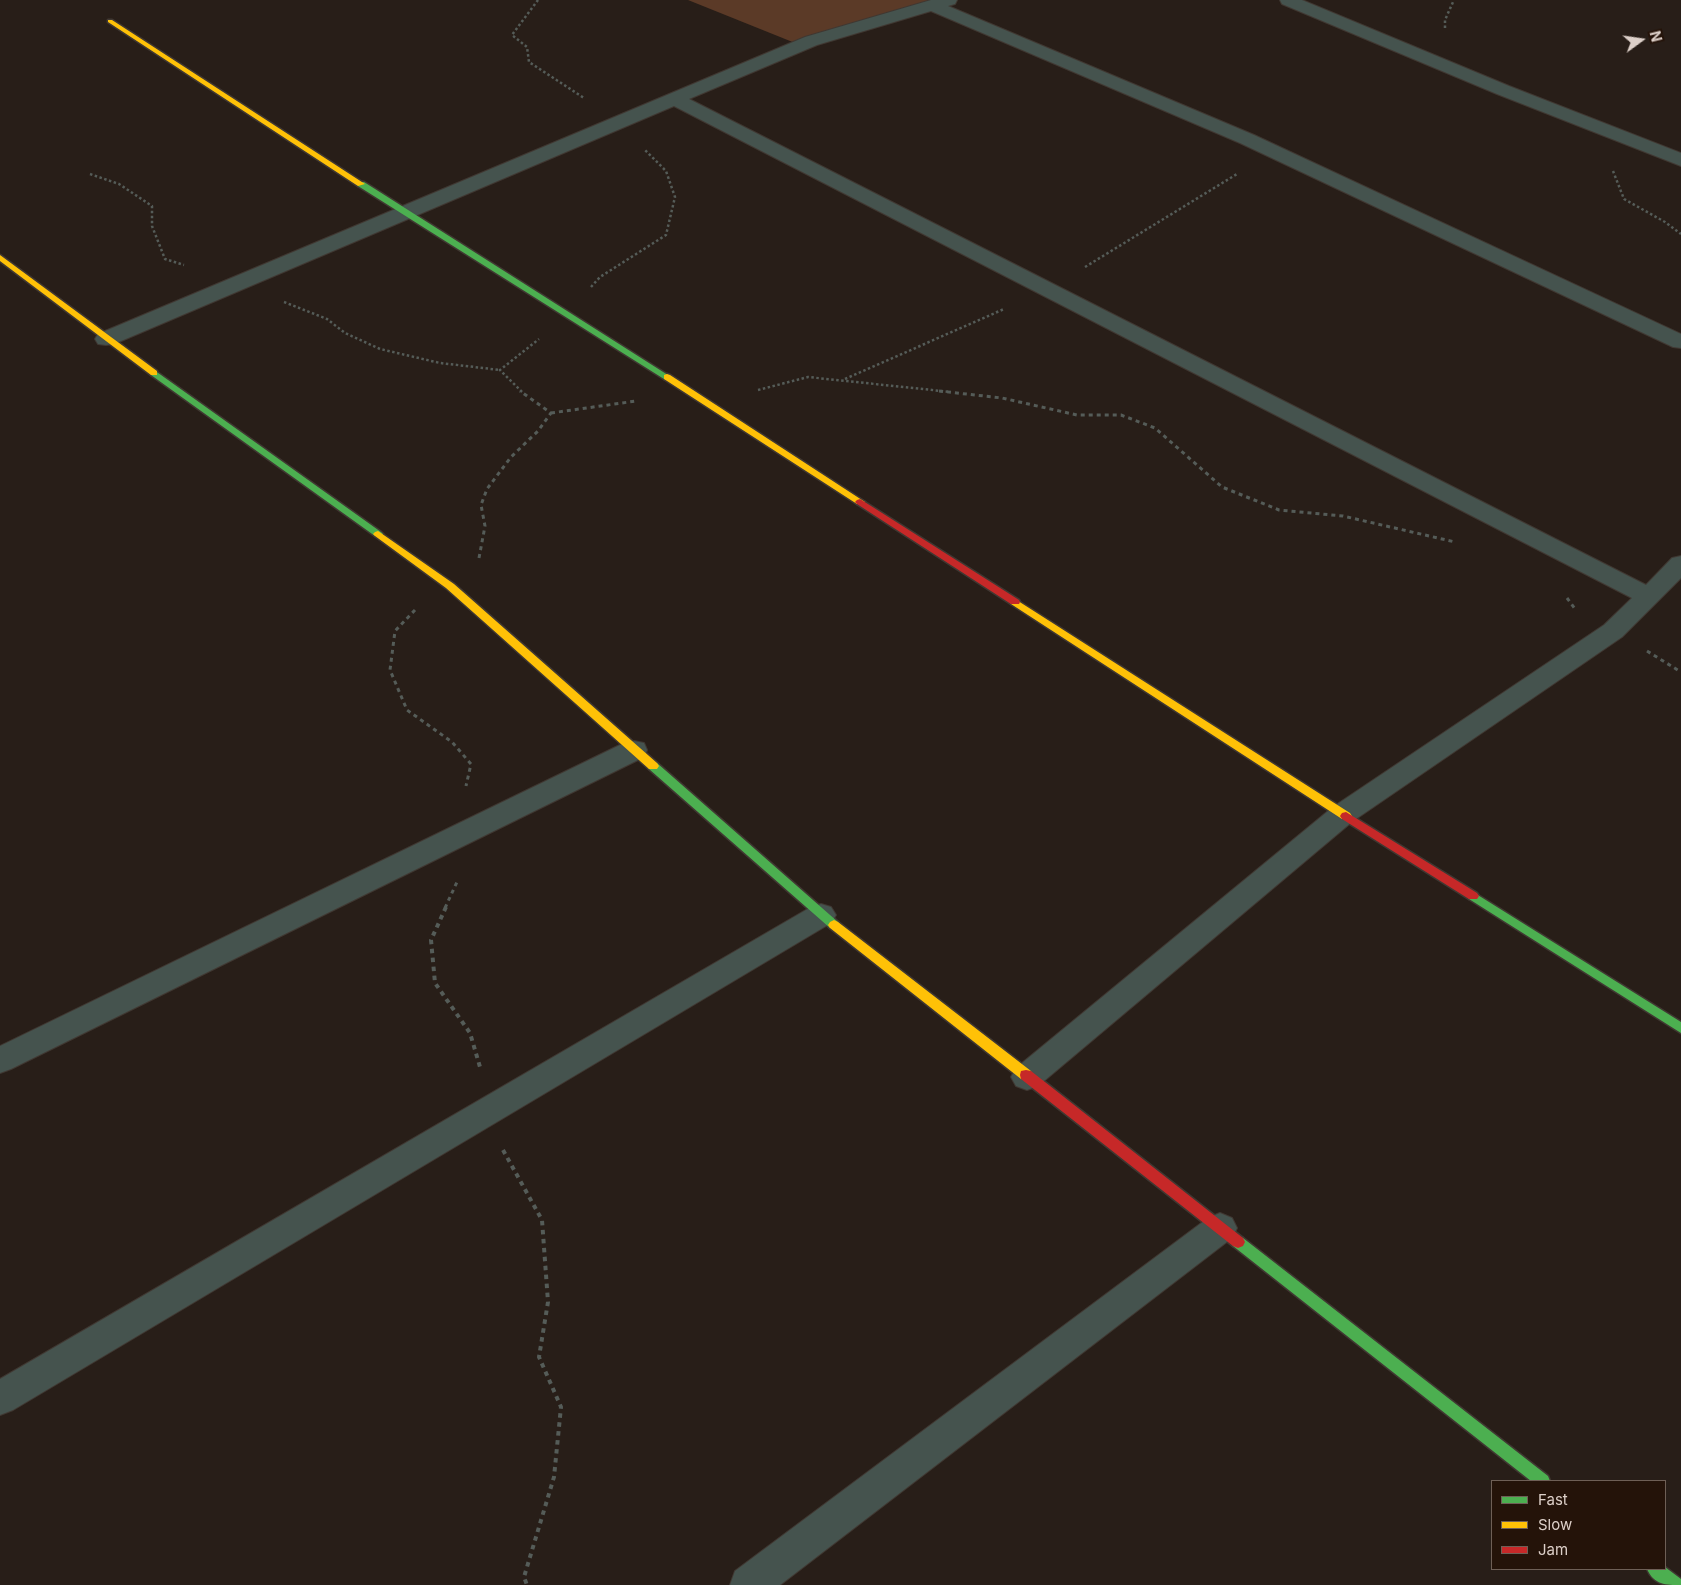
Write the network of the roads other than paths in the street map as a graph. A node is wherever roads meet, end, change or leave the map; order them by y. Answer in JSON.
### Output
{"nodes":[{"id":1,"x":1288,"y":0,"type":"edge"},
{"id":2,"x":940,"y":3,"type":"edge"},
{"id":3,"x":110,"y":21,"type":"dead end"},
{"id":4,"x":675,"y":99,"type":"junction"},
{"id":5,"x":1681,"y":160,"type":"edge"},
{"id":6,"x":406,"y":213,"type":"junction"},
{"id":7,"x":0,"y":257,"type":"edge"},
{"id":8,"x":106,"y":339,"type":"junction"},
{"id":9,"x":1681,"y":342,"type":"edge"},
{"id":10,"x":1681,"y":564,"type":"edge"},
{"id":11,"x":1648,"y":596,"type":"junction"},
{"id":12,"x":634,"y":750,"type":"junction"},
{"id":13,"x":1342,"y":814,"type":"junction"},
{"id":14,"x":821,"y":915,"type":"junction"},
{"id":15,"x":1681,"y":1028,"type":"edge"},
{"id":16,"x":0,"y":1060,"type":"edge"},
{"id":17,"x":1027,"y":1077,"type":"junction"},
{"id":18,"x":1220,"y":1228,"type":"junction"},
{"id":19,"x":0,"y":1398,"type":"edge"},
{"id":20,"x":1542,"y":1480,"type":"edge"},
{"id":21,"x":1656,"y":1570,"type":"edge"},
{"id":22,"x":750,"y":1585,"type":"edge"},
{"id":23,"x":1676,"y":1585,"type":"edge"}],
"edges":[{"from":1,"to":5,"type":"street"},
{"from":2,"to":4,"type":"street"},
{"from":2,"to":9,"type":"street"},
{"from":3,"to":6,"type":"street"},
{"from":4,"to":6,"type":"street"},
{"from":4,"to":11,"type":"street"},
{"from":6,"to":8,"type":"street"},
{"from":6,"to":13,"type":"street"},
{"from":7,"to":8,"type":"street"},
{"from":8,"to":12,"type":"street"},
{"from":10,"to":11,"type":"street"},
{"from":11,"to":13,"type":"street"},
{"from":12,"to":14,"type":"street"},
{"from":12,"to":16,"type":"street"},
{"from":13,"to":15,"type":"street"},
{"from":13,"to":17,"type":"street"},
{"from":14,"to":17,"type":"street"},
{"from":14,"to":19,"type":"street"},
{"from":17,"to":18,"type":"street"},
{"from":18,"to":20,"type":"street"},
{"from":18,"to":22,"type":"street"},
{"from":21,"to":23,"type":"street"}]}
